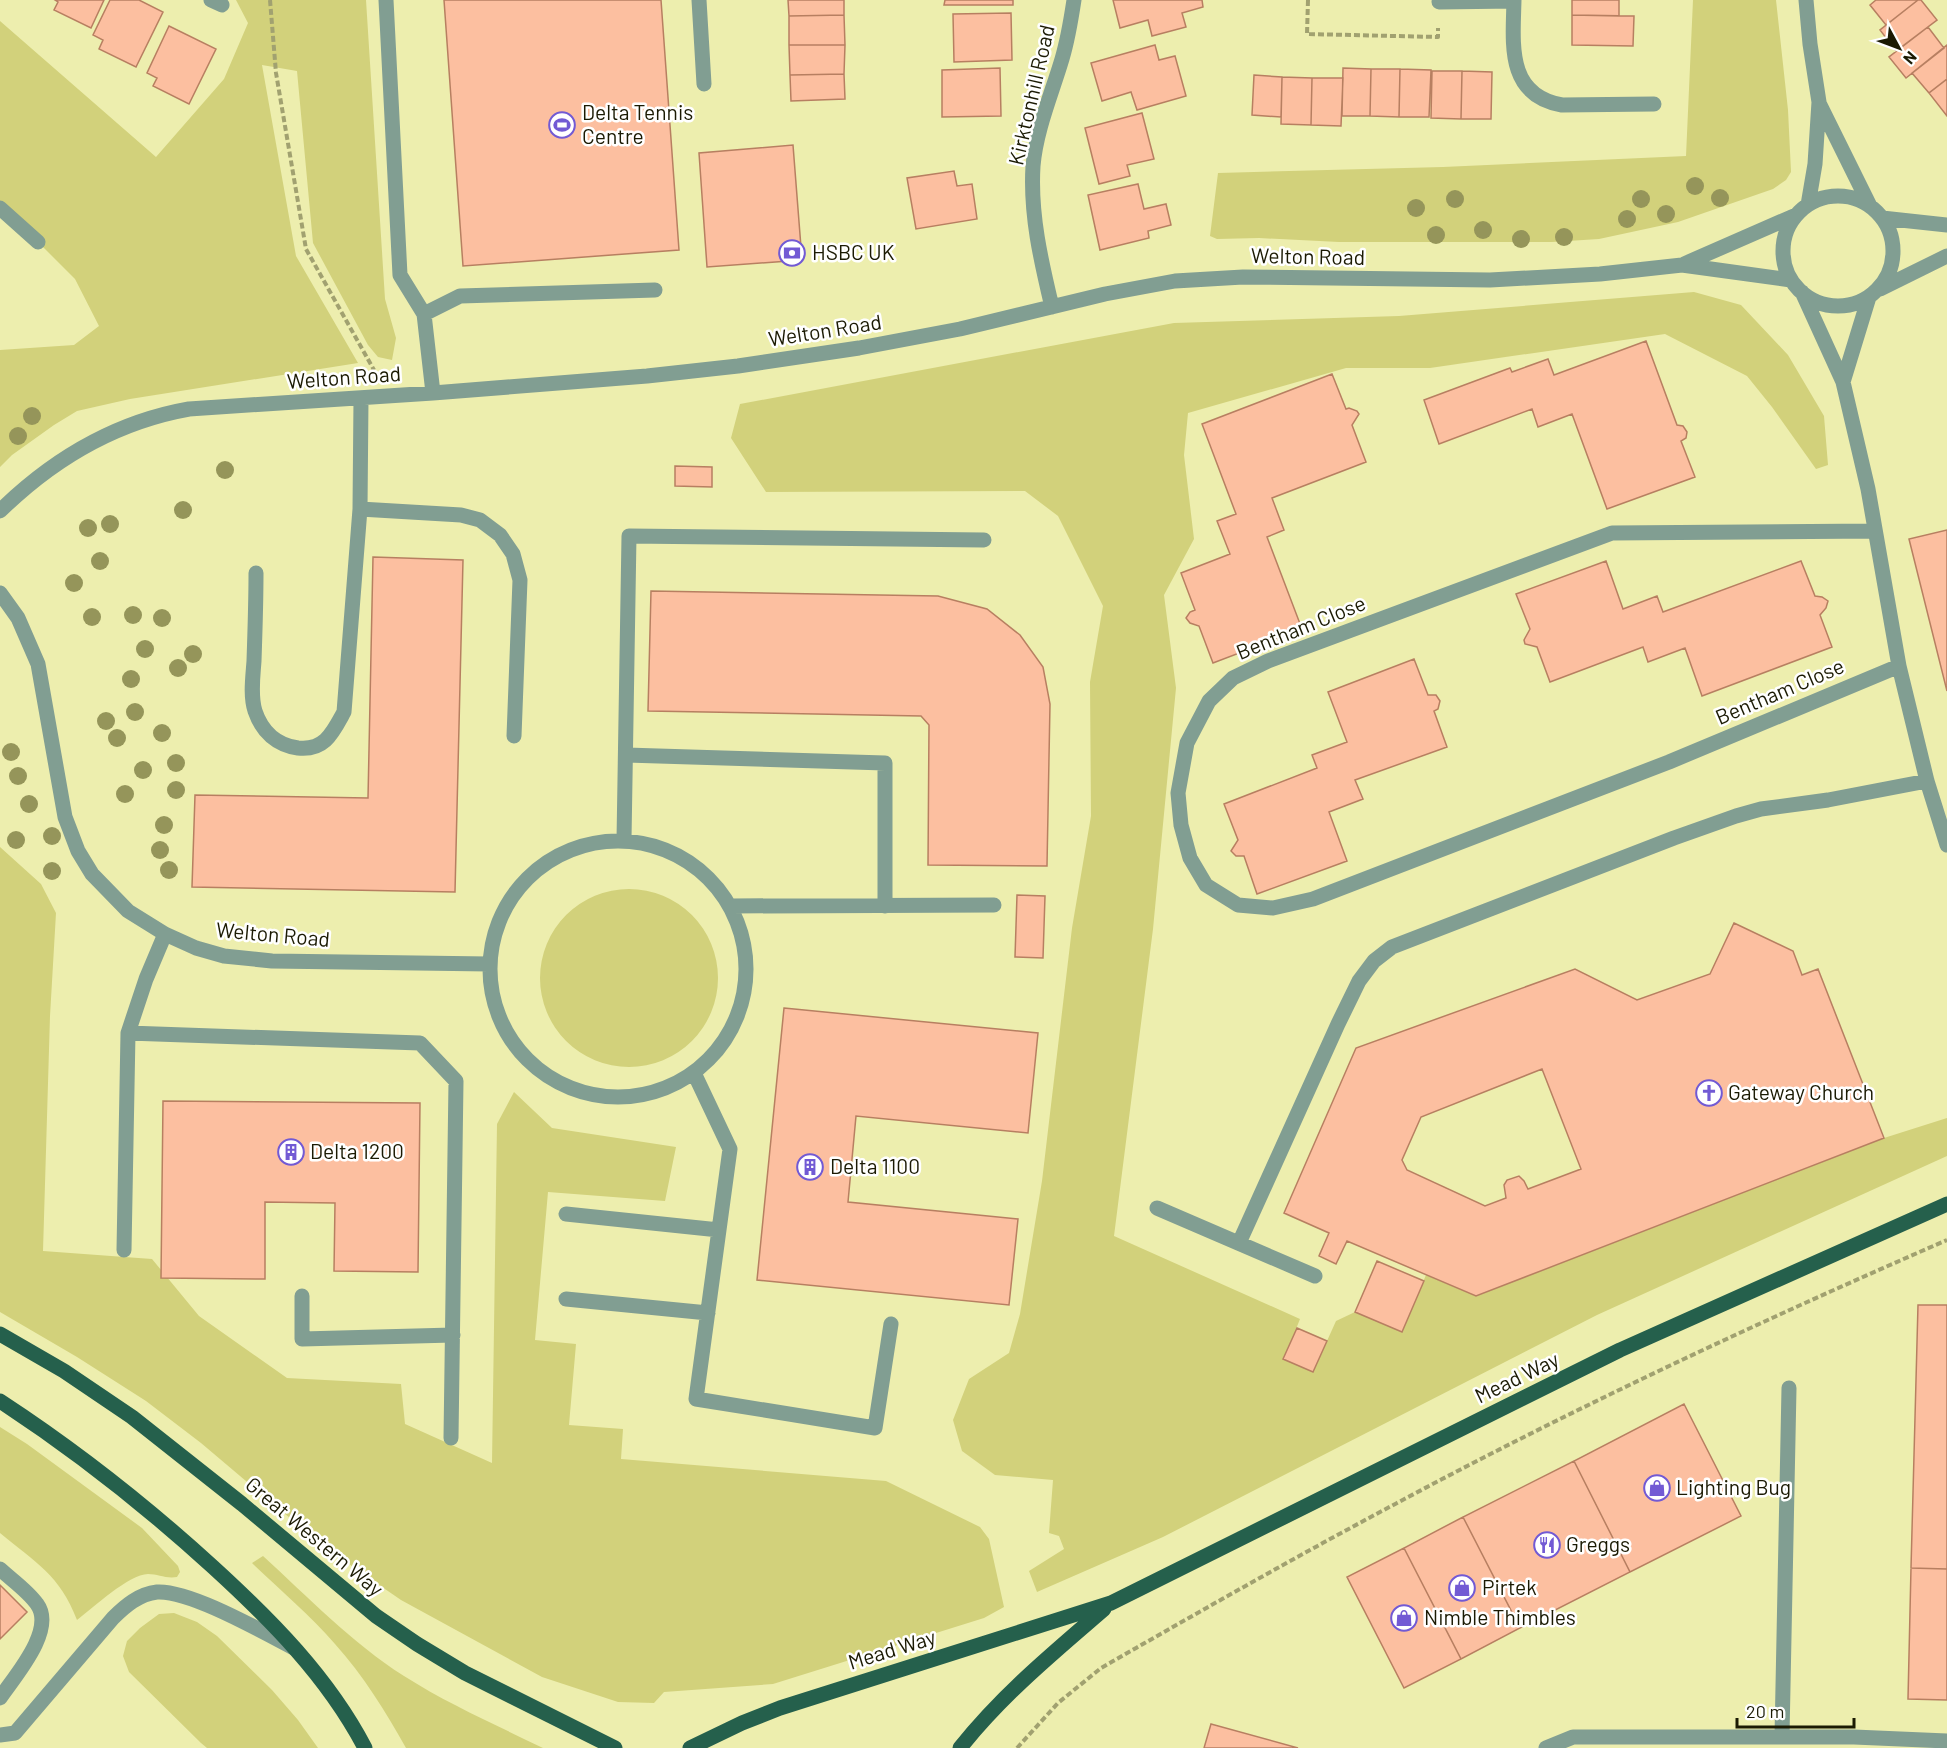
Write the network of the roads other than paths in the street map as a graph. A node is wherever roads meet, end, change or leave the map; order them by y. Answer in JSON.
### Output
{"nodes":[{"id":1,"x":386,"y":0,"type":"edge"},
{"id":2,"x":699,"y":0,"type":"edge"},
{"id":3,"x":1074,"y":0,"type":"edge"},
{"id":4,"x":1514,"y":0,"type":"edge"},
{"id":5,"x":1806,"y":0,"type":"edge"},
{"id":6,"x":1439,"y":2,"type":"road end"},
{"id":7,"x":704,"y":84,"type":"dead end"},
{"id":8,"x":1819,"y":102,"type":"junction"},
{"id":9,"x":1654,"y":104,"type":"dead end"},
{"id":10,"x":1870,"y":206,"type":"junction"},
{"id":11,"x":0,"y":208,"type":"edge"},
{"id":12,"x":1802,"y":210,"type":"junction"},
{"id":13,"x":1882,"y":218,"type":"junction"},
{"id":14,"x":1947,"y":225,"type":"edge"},
{"id":15,"x":38,"y":242,"type":"dead end"},
{"id":16,"x":1947,"y":256,"type":"edge"},
{"id":17,"x":1682,"y":266,"type":"junction"},
{"id":18,"x":1791,"y":280,"type":"junction"},
{"id":19,"x":655,"y":290,"type":"dead end"},
{"id":20,"x":1802,"y":292,"type":"junction"},
{"id":21,"x":1873,"y":293,"type":"junction"},
{"id":22,"x":1052,"y":307,"type":"junction"},
{"id":23,"x":424,"y":314,"type":"junction"},
{"id":24,"x":1843,"y":382,"type":"junction"},
{"id":25,"x":433,"y":393,"type":"junction"},
{"id":26,"x":361,"y":399,"type":"junction"},
{"id":27,"x":360,"y":509,"type":"junction"},
{"id":28,"x":0,"y":511,"type":"edge"},
{"id":29,"x":1875,"y":531,"type":"junction"},
{"id":30,"x":984,"y":540,"type":"dead end"},
{"id":31,"x":256,"y":573,"type":"dead end"},
{"id":32,"x":0,"y":593,"type":"edge"},
{"id":33,"x":1899,"y":666,"type":"junction"},
{"id":34,"x":514,"y":736,"type":"dead end"},
{"id":35,"x":626,"y":755,"type":"junction"},
{"id":36,"x":1927,"y":781,"type":"junction"},
{"id":37,"x":624,"y":840,"type":"junction"},
{"id":38,"x":1947,"y":845,"type":"edge"},
{"id":39,"x":994,"y":905,"type":"dead end"},
{"id":40,"x":731,"y":906,"type":"junction"},
{"id":41,"x":885,"y":906,"type":"junction"},
{"id":42,"x":165,"y":934,"type":"junction"},
{"id":43,"x":489,"y":964,"type":"junction"},
{"id":44,"x":128,"y":1033,"type":"junction"},
{"id":45,"x":694,"y":1073,"type":"junction"},
{"id":46,"x":1947,"y":1204,"type":"edge"},
{"id":47,"x":1157,"y":1208,"type":"dead end"},
{"id":48,"x":566,"y":1214,"type":"dead end"},
{"id":49,"x":719,"y":1230,"type":"junction"},
{"id":50,"x":1239,"y":1243,"type":"junction"},
{"id":51,"x":124,"y":1250,"type":"dead end"},
{"id":52,"x":1315,"y":1276,"type":"dead end"},
{"id":53,"x":302,"y":1296,"type":"dead end"},
{"id":54,"x":566,"y":1299,"type":"dead end"},
{"id":55,"x":708,"y":1313,"type":"junction"},
{"id":56,"x":891,"y":1324,"type":"dead end"},
{"id":57,"x":0,"y":1334,"type":"edge"},
{"id":58,"x":453,"y":1335,"type":"junction"},
{"id":59,"x":1789,"y":1388,"type":"dead end"},
{"id":60,"x":0,"y":1401,"type":"edge"},
{"id":61,"x":451,"y":1438,"type":"dead end"},
{"id":62,"x":0,"y":1569,"type":"edge"},
{"id":63,"x":1111,"y":1603,"type":"junction"},
{"id":64,"x":294,"y":1648,"type":"junction"},
{"id":65,"x":0,"y":1698,"type":"edge"},
{"id":66,"x":0,"y":1735,"type":"edge"},
{"id":67,"x":1782,"y":1736,"type":"junction"},
{"id":68,"x":1938,"y":1743,"type":"edge"},
{"id":69,"x":365,"y":1748,"type":"edge"},
{"id":70,"x":615,"y":1748,"type":"edge"},
{"id":71,"x":690,"y":1748,"type":"edge"},
{"id":72,"x":960,"y":1748,"type":"edge"},
{"id":73,"x":1546,"y":1748,"type":"edge"}],
"edges":[{"from":1,"to":23,"type":"street"},
{"from":2,"to":7,"type":"street"},
{"from":3,"to":22,"type":"street","name":"Kirktonhill Road"},
{"from":4,"to":6,"type":"street"},
{"from":4,"to":9,"type":"street"},
{"from":5,"to":8,"type":"street"},
{"from":8,"to":10,"type":"street"},
{"from":8,"to":12,"type":"street"},
{"from":10,"to":12,"type":"street"},
{"from":10,"to":13,"type":"street"},
{"from":11,"to":15,"type":"street"},
{"from":12,"to":17,"type":"street","name":"Welton Road"},
{"from":12,"to":18,"type":"street"},
{"from":13,"to":14,"type":"street"},
{"from":13,"to":21,"type":"street"},
{"from":16,"to":21,"type":"street"},
{"from":17,"to":18,"type":"street","name":"Welton Road"},
{"from":17,"to":22,"type":"street","name":"Welton Road"},
{"from":18,"to":20,"type":"street"},
{"from":19,"to":23,"type":"street"},
{"from":20,"to":21,"type":"street"},
{"from":20,"to":24,"type":"street"},
{"from":21,"to":24,"type":"street"},
{"from":22,"to":25,"type":"street","name":"Welton Road"},
{"from":23,"to":25,"type":"street"},
{"from":24,"to":29,"type":"street"},
{"from":25,"to":26,"type":"street","name":"Welton Road"},
{"from":26,"to":27,"type":"street"},
{"from":26,"to":28,"type":"street","name":"Welton Road"},
{"from":27,"to":31,"type":"street"},
{"from":27,"to":34,"type":"street"},
{"from":29,"to":33,"type":"street"},
{"from":29,"to":33,"type":"street","name":"Bentham Close"},
{"from":30,"to":35,"type":"street"},
{"from":32,"to":42,"type":"street","name":"Welton Road"},
{"from":33,"to":36,"type":"street"},
{"from":35,"to":37,"type":"street"},
{"from":35,"to":41,"type":"street"},
{"from":36,"to":38,"type":"street"},
{"from":36,"to":50,"type":"street"},
{"from":37,"to":40,"type":"street"},
{"from":37,"to":43,"type":"street"},
{"from":39,"to":41,"type":"street"},
{"from":40,"to":41,"type":"street"},
{"from":40,"to":45,"type":"street"},
{"from":42,"to":43,"type":"street","name":"Welton Road"},
{"from":42,"to":44,"type":"street"},
{"from":43,"to":45,"type":"street"},
{"from":44,"to":51,"type":"street"},
{"from":44,"to":58,"type":"street"},
{"from":45,"to":49,"type":"street"},
{"from":46,"to":63,"type":"main road","name":"Mead Way"},
{"from":47,"to":50,"type":"street"},
{"from":48,"to":49,"type":"street"},
{"from":49,"to":55,"type":"street"},
{"from":50,"to":52,"type":"street"},
{"from":53,"to":58,"type":"street"},
{"from":54,"to":55,"type":"street"},
{"from":55,"to":56,"type":"street"},
{"from":57,"to":70,"type":"main road","name":"Great Western Way"},
{"from":58,"to":61,"type":"street"},
{"from":59,"to":67,"type":"street"},
{"from":60,"to":64,"type":"main road"},
{"from":62,"to":65,"type":"street"},
{"from":63,"to":71,"type":"main road","name":"Mead Way"},
{"from":63,"to":72,"type":"main road","name":"Mead Way"},
{"from":64,"to":66,"type":"street"},
{"from":64,"to":69,"type":"main road"},
{"from":67,"to":68,"type":"street"},
{"from":67,"to":73,"type":"street"}]}
